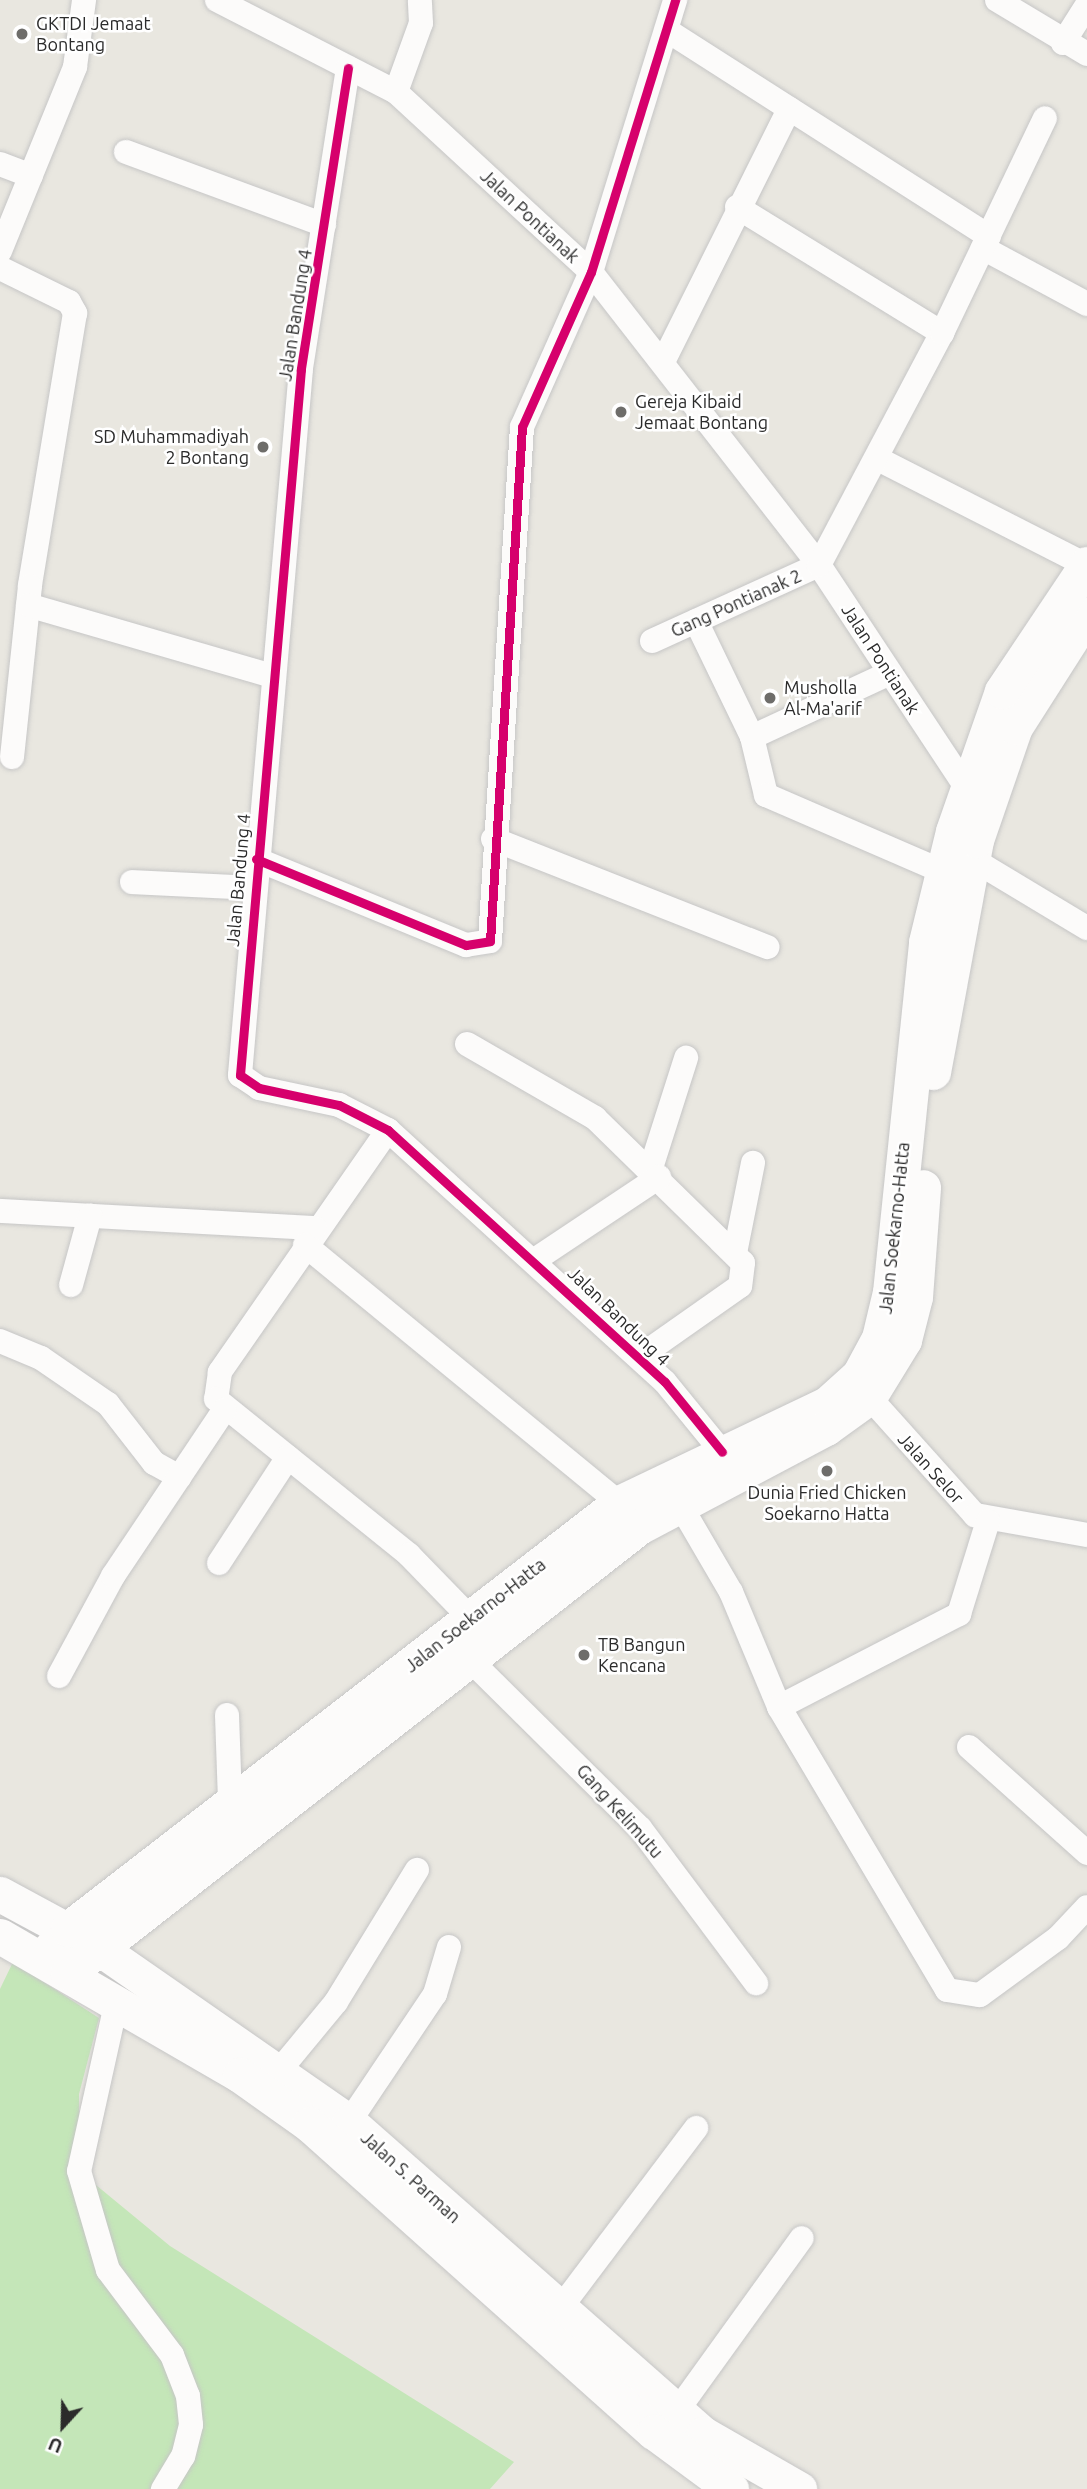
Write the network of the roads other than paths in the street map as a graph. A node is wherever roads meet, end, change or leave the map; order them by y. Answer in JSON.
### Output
{"nodes":[{"id":1,"x":84,"y":0,"type":"edge"},
{"id":2,"x":216,"y":0,"type":"edge"},
{"id":3,"x":675,"y":0,"type":"edge"},
{"id":4,"x":997,"y":0,"type":"edge"},
{"id":5,"x":420,"y":1,"type":"edge"},
{"id":6,"x":1087,"y":5,"type":"edge"},
{"id":7,"x":255,"y":9,"type":"edge"},
{"id":8,"x":668,"y":31,"type":"junction"},
{"id":9,"x":1063,"y":43,"type":"junction"},
{"id":10,"x":1087,"y":54,"type":"edge"},
{"id":11,"x":348,"y":68,"type":"junction"},
{"id":12,"x":396,"y":92,"type":"junction"},
{"id":13,"x":789,"y":108,"type":"junction"},
{"id":14,"x":1045,"y":118,"type":"dead end"},
{"id":15,"x":126,"y":152,"type":"dead end"},
{"id":16,"x":0,"y":164,"type":"edge"},
{"id":17,"x":31,"y":176,"type":"junction"},
{"id":18,"x":737,"y":207,"type":"junction"},
{"id":19,"x":324,"y":225,"type":"junction"},
{"id":20,"x":986,"y":242,"type":"junction"},
{"id":21,"x":0,"y":251,"type":"edge"},
{"id":22,"x":0,"y":268,"type":"edge"},
{"id":23,"x":591,"y":272,"type":"junction"},
{"id":24,"x":1087,"y":304,"type":"edge"},
{"id":25,"x":942,"y":333,"type":"junction"},
{"id":26,"x":663,"y":362,"type":"junction"},
{"id":27,"x":878,"y":459,"type":"junction"},
{"id":28,"x":819,"y":565,"type":"junction"},
{"id":29,"x":1087,"y":565,"type":"edge"},
{"id":30,"x":27,"y":605,"type":"junction"},
{"id":31,"x":1087,"y":614,"type":"edge"},
{"id":32,"x":696,"y":621,"type":"junction"},
{"id":33,"x":652,"y":641,"type":"dead end"},
{"id":34,"x":890,"y":673,"type":"junction"},
{"id":35,"x":273,"y":676,"type":"junction"},
{"id":36,"x":752,"y":737,"type":"junction"},
{"id":37,"x":12,"y":757,"type":"dead end"},
{"id":38,"x":966,"y":787,"type":"junction"},
{"id":39,"x":494,"y":839,"type":"junction"},
{"id":40,"x":961,"y":850,"type":"junction"},
{"id":41,"x":256,"y":859,"type":"junction"},
{"id":42,"x":132,"y":881,"type":"dead end"},
{"id":43,"x":253,"y":888,"type":"junction"},
{"id":44,"x":1087,"y":928,"type":"edge"},
{"id":45,"x":767,"y":947,"type":"dead end"},
{"id":46,"x":467,"y":1044,"type":"dead end"},
{"id":47,"x":686,"y":1058,"type":"dead end"},
{"id":48,"x":388,"y":1130,"type":"junction"},
{"id":49,"x":753,"y":1163,"type":"dead end"},
{"id":50,"x":654,"y":1174,"type":"junction"},
{"id":51,"x":0,"y":1211,"type":"edge"},
{"id":52,"x":90,"y":1216,"type":"junction"},
{"id":53,"x":310,"y":1236,"type":"junction"},
{"id":54,"x":735,"y":1253,"type":"junction"},
{"id":55,"x":536,"y":1259,"type":"junction"},
{"id":56,"x":71,"y":1285,"type":"dead end"},
{"id":57,"x":0,"y":1341,"type":"edge"},
{"id":58,"x":639,"y":1357,"type":"junction"},
{"id":59,"x":869,"y":1397,"type":"junction"},
{"id":60,"x":224,"y":1410,"type":"junction"},
{"id":61,"x":722,"y":1452,"type":"junction"},
{"id":62,"x":288,"y":1457,"type":"junction"},
{"id":63,"x":179,"y":1478,"type":"junction"},
{"id":64,"x":619,"y":1503,"type":"junction"},
{"id":65,"x":680,"y":1503,"type":"junction"},
{"id":66,"x":988,"y":1521,"type":"junction"},
{"id":67,"x":1087,"y":1535,"type":"edge"},
{"id":68,"x":219,"y":1563,"type":"dead end"},
{"id":69,"x":476,"y":1638,"type":"junction"},
{"id":70,"x":59,"y":1676,"type":"dead end"},
{"id":71,"x":779,"y":1707,"type":"junction"},
{"id":72,"x":227,"y":1715,"type":"dead end"},
{"id":73,"x":969,"y":1746,"type":"dead end"},
{"id":74,"x":230,"y":1802,"type":"junction"},
{"id":75,"x":1087,"y":1853,"type":"edge"},
{"id":76,"x":417,"y":1870,"type":"dead end"},
{"id":77,"x":0,"y":1894,"type":"edge"},
{"id":78,"x":1087,"y":1907,"type":"edge"},
{"id":79,"x":0,"y":1936,"type":"edge"},
{"id":80,"x":82,"y":1938,"type":"junction"},
{"id":81,"x":449,"y":1947,"type":"dead end"},
{"id":82,"x":55,"y":1966,"type":"junction"},
{"id":83,"x":756,"y":1983,"type":"dead end"},
{"id":84,"x":117,"y":2000,"type":"junction"},
{"id":85,"x":279,"y":2071,"type":"junction"},
{"id":86,"x":349,"y":2122,"type":"junction"},
{"id":87,"x":696,"y":2128,"type":"dead end"},
{"id":88,"x":802,"y":2238,"type":"dead end"},
{"id":89,"x":559,"y":2310,"type":"junction"},
{"id":90,"x":677,"y":2411,"type":"junction"},
{"id":91,"x":163,"y":2489,"type":"edge"},
{"id":92,"x":731,"y":2489,"type":"edge"},
{"id":93,"x":799,"y":2489,"type":"edge"}],
"edges":[{"from":1,"to":17,"type":"street"},
{"from":2,"to":7,"type":"street","name":"Jalan Pontianak"},
{"from":3,"to":8,"type":"street"},
{"from":4,"to":9,"type":"street"},
{"from":5,"to":12,"type":"street"},
{"from":6,"to":9,"type":"street"},
{"from":7,"to":11,"type":"street","name":"Jalan Pontianak"},
{"from":8,"to":13,"type":"street"},
{"from":8,"to":23,"type":"street"},
{"from":9,"to":10,"type":"street"},
{"from":11,"to":12,"type":"street","name":"Jalan Pontianak"},
{"from":11,"to":19,"type":"street","name":"Jalan Bandung 4"},
{"from":12,"to":23,"type":"street","name":"Jalan Pontianak"},
{"from":13,"to":18,"type":"street"},
{"from":13,"to":20,"type":"street"},
{"from":14,"to":20,"type":"street"},
{"from":15,"to":19,"type":"street"},
{"from":16,"to":17,"type":"street"},
{"from":17,"to":21,"type":"street"},
{"from":18,"to":25,"type":"street"},
{"from":18,"to":26,"type":"street"},
{"from":19,"to":35,"type":"street","name":"Jalan Bandung 4"},
{"from":20,"to":24,"type":"street"},
{"from":20,"to":25,"type":"street"},
{"from":22,"to":30,"type":"street"},
{"from":23,"to":26,"type":"street","name":"Jalan Pontianak"},
{"from":23,"to":39,"type":"street"},
{"from":25,"to":27,"type":"street"},
{"from":26,"to":28,"type":"street","name":"Jalan Pontianak"},
{"from":27,"to":28,"type":"street"},
{"from":27,"to":29,"type":"street"},
{"from":28,"to":32,"type":"street","name":"Gang Pontianak 2"},
{"from":28,"to":34,"type":"street","name":"Jalan Pontianak"},
{"from":29,"to":38,"type":"main road","name":"Jalan Soekarno-Hatta"},
{"from":30,"to":35,"type":"street"},
{"from":30,"to":37,"type":"street"},
{"from":31,"to":40,"type":"main road","name":"Jalan Soekarno-Hatta"},
{"from":32,"to":33,"type":"street","name":"Gang Pontianak 2"},
{"from":32,"to":36,"type":"street"},
{"from":34,"to":36,"type":"street"},
{"from":34,"to":38,"type":"street","name":"Jalan Pontianak"},
{"from":35,"to":41,"type":"street","name":"Jalan Bandung 4"},
{"from":36,"to":40,"type":"street"},
{"from":38,"to":40,"type":"main road","name":"Jalan Soekarno-Hatta"},
{"from":39,"to":41,"type":"street"},
{"from":39,"to":45,"type":"street"},
{"from":40,"to":44,"type":"street"},
{"from":40,"to":59,"type":"main road","name":"Jalan Soekarno-Hatta"},
{"from":40,"to":61,"type":"main road","name":"Jalan Soekarno-Hatta"},
{"from":41,"to":43,"type":"street","name":"Jalan Bandung 4"},
{"from":42,"to":43,"type":"street"},
{"from":43,"to":48,"type":"street","name":"Jalan Bandung 4"},
{"from":46,"to":50,"type":"street"},
{"from":47,"to":50,"type":"street"},
{"from":48,"to":53,"type":"street"},
{"from":48,"to":55,"type":"street","name":"Jalan Bandung 4"},
{"from":49,"to":54,"type":"street"},
{"from":50,"to":54,"type":"street"},
{"from":50,"to":55,"type":"street"},
{"from":51,"to":52,"type":"street"},
{"from":52,"to":53,"type":"street"},
{"from":52,"to":56,"type":"street"},
{"from":53,"to":60,"type":"street"},
{"from":53,"to":64,"type":"street"},
{"from":54,"to":58,"type":"street"},
{"from":55,"to":58,"type":"street","name":"Jalan Bandung 4"},
{"from":57,"to":63,"type":"street"},
{"from":58,"to":61,"type":"street","name":"Jalan Bandung 4"},
{"from":59,"to":65,"type":"main road","name":"Jalan Soekarno-Hatta"},
{"from":59,"to":66,"type":"street","name":"Jalan Selor"},
{"from":60,"to":62,"type":"street","name":"Gang Kelimutu"},
{"from":60,"to":63,"type":"street"},
{"from":61,"to":64,"type":"main road","name":"Jalan Soekarno-Hatta"},
{"from":62,"to":68,"type":"street"},
{"from":62,"to":69,"type":"street","name":"Gang Kelimutu"},
{"from":63,"to":70,"type":"street"},
{"from":64,"to":69,"type":"main road","name":"Jalan Soekarno-Hatta"},
{"from":65,"to":69,"type":"main road","name":"Jalan Soekarno-Hatta"},
{"from":65,"to":71,"type":"street"},
{"from":66,"to":67,"type":"street","name":"Jalan Selor"},
{"from":66,"to":71,"type":"street"},
{"from":69,"to":74,"type":"main road","name":"Jalan Soekarno-Hatta"},
{"from":69,"to":80,"type":"main road","name":"Jalan Soekarno-Hatta"},
{"from":69,"to":83,"type":"street","name":"Gang Kelimutu"},
{"from":71,"to":78,"type":"street"},
{"from":72,"to":74,"type":"street"},
{"from":73,"to":75,"type":"street"},
{"from":74,"to":80,"type":"main road","name":"Jalan Soekarno-Hatta"},
{"from":76,"to":85,"type":"street"},
{"from":77,"to":80,"type":"main road","name":"Jalan S. Parman"},
{"from":79,"to":82,"type":"main road","name":"Jalan S. Parman"},
{"from":80,"to":82,"type":"main road"},
{"from":80,"to":85,"type":"main road","name":"Jalan S. Parman"},
{"from":81,"to":86,"type":"street"},
{"from":82,"to":84,"type":"main road","name":"Jalan S. Parman"},
{"from":84,"to":91,"type":"street"},
{"from":84,"to":92,"type":"main road","name":"Jalan S. Parman"},
{"from":85,"to":86,"type":"main road","name":"Jalan S. Parman"},
{"from":86,"to":89,"type":"main road","name":"Jalan S. Parman"},
{"from":87,"to":89,"type":"street"},
{"from":88,"to":90,"type":"street"},
{"from":89,"to":90,"type":"main road","name":"Jalan S. Parman"},
{"from":90,"to":93,"type":"main road","name":"Jalan S. Parman"}]}
